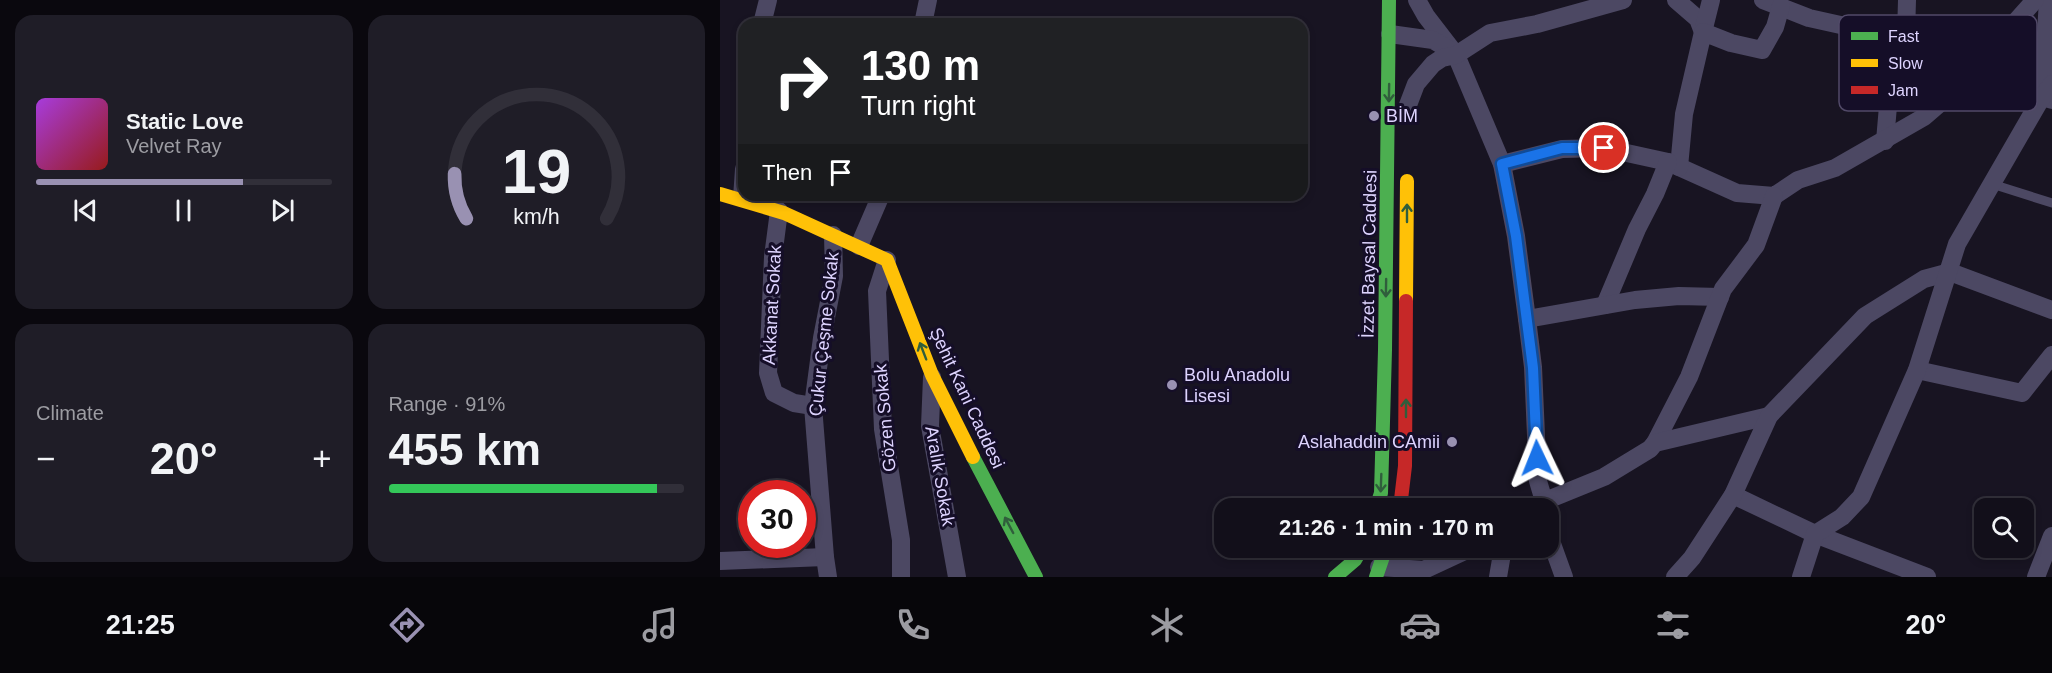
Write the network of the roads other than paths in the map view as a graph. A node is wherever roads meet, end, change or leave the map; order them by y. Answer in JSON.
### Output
{"nodes":[{"id":1,"x":768,"y":0,"type":"edge"},
{"id":2,"x":928,"y":0,"type":"edge"},
{"id":3,"x":1389,"y":0,"type":"edge"},
{"id":4,"x":1623,"y":0,"type":"edge"},
{"id":5,"x":1677,"y":0,"type":"edge"},
{"id":6,"x":1711,"y":0,"type":"edge"},
{"id":7,"x":1763,"y":0,"type":"edge"},
{"id":8,"x":1907,"y":0,"type":"edge"},
{"id":9,"x":2035,"y":0,"type":"edge"},
{"id":10,"x":2048,"y":0,"type":"edge"},
{"id":11,"x":1781,"y":6,"type":"junction"},
{"id":12,"x":1810,"y":9,"type":"edge"},
{"id":13,"x":1907,"y":15,"type":"edge"},
{"id":14,"x":2022,"y":15,"type":"edge"},
{"id":15,"x":764,"y":18,"type":"edge"},
{"id":16,"x":924,"y":18,"type":"edge"},
{"id":17,"x":1411,"y":18,"type":"edge"},
{"id":18,"x":1839,"y":19,"type":"edge"},
{"id":19,"x":1703,"y":32,"type":"junction"},
{"id":20,"x":1456,"y":55,"type":"junction"},
{"id":21,"x":1408,"y":70,"type":"dead end"},
{"id":22,"x":2049,"y":94,"type":"edge"},
{"id":23,"x":1408,"y":111,"type":"joint"},
{"id":24,"x":1888,"y":111,"type":"edge"},
{"id":25,"x":1931,"y":111,"type":"edge"},
{"id":26,"x":1885,"y":141,"type":"junction"},
{"id":27,"x":1408,"y":163,"type":"dead end"},
{"id":28,"x":1502,"y":164,"type":"junction"},
{"id":29,"x":1673,"y":165,"type":"junction"},
{"id":30,"x":1992,"y":184,"type":"junction"},
{"id":31,"x":720,"y":194,"type":"edge"},
{"id":32,"x":1774,"y":196,"type":"junction"},
{"id":33,"x":738,"y":197,"type":"edge"},
{"id":34,"x":751,"y":201,"type":"edge"},
{"id":35,"x":878,"y":201,"type":"edge"},
{"id":36,"x":2052,"y":203,"type":"edge"},
{"id":37,"x":779,"y":211,"type":"junction"},
{"id":38,"x":833,"y":235,"type":"junction"},
{"id":39,"x":858,"y":246,"type":"junction"},
{"id":40,"x":888,"y":260,"type":"junction"},
{"id":41,"x":1950,"y":272,"type":"junction"},
{"id":42,"x":1720,"y":297,"type":"junction"},
{"id":43,"x":1605,"y":305,"type":"junction"},
{"id":44,"x":2052,"y":310,"type":"edge"},
{"id":45,"x":1527,"y":319,"type":"junction"},
{"id":46,"x":2052,"y":355,"type":"edge"},
{"id":47,"x":1917,"y":370,"type":"junction"},
{"id":48,"x":932,"y":375,"type":"junction"},
{"id":49,"x":813,"y":406,"type":"junction"},
{"id":50,"x":1769,"y":416,"type":"junction"},
{"id":51,"x":1655,"y":443,"type":"junction"},
{"id":52,"x":1734,"y":495,"type":"junction"},
{"id":53,"x":1379,"y":498,"type":"edge"},
{"id":54,"x":1401,"y":498,"type":"edge"},
{"id":55,"x":1540,"y":498,"type":"edge"},
{"id":56,"x":1558,"y":498,"type":"edge"},
{"id":57,"x":1815,"y":534,"type":"junction"},
{"id":58,"x":2052,"y":536,"type":"edge"},
{"id":59,"x":825,"y":557,"type":"junction"},
{"id":60,"x":1356,"y":558,"type":"edge"},
{"id":61,"x":1454,"y":558,"type":"edge"},
{"id":62,"x":1501,"y":558,"type":"edge"},
{"id":63,"x":1557,"y":558,"type":"edge"},
{"id":64,"x":720,"y":561,"type":"edge"},
{"id":65,"x":1377,"y":572,"type":"edge"},
{"id":66,"x":1426,"y":574,"type":"edge"},
{"id":67,"x":1917,"y":575,"type":"edge"},
{"id":68,"x":828,"y":577,"type":"edge"},
{"id":69,"x":901,"y":577,"type":"edge"},
{"id":70,"x":957,"y":577,"type":"edge"},
{"id":71,"x":1036,"y":577,"type":"edge"},
{"id":72,"x":1335,"y":577,"type":"edge"},
{"id":73,"x":1498,"y":577,"type":"edge"},
{"id":74,"x":1564,"y":577,"type":"edge"},
{"id":75,"x":1675,"y":577,"type":"edge"},
{"id":76,"x":1801,"y":577,"type":"edge"},
{"id":77,"x":2036,"y":577,"type":"edge"}],
"edges":[{"from":1,"to":15,"type":"street"},
{"from":2,"to":16,"type":"street"},
{"from":3,"to":17,"type":"main road","name":"İzzet Baysal Caddesi"},
{"from":4,"to":20,"type":"street"},
{"from":5,"to":19,"type":"street"},
{"from":6,"to":19,"type":"street"},
{"from":7,"to":11,"type":"street"},
{"from":8,"to":13,"type":"street"},
{"from":9,"to":14,"type":"street"},
{"from":10,"to":22,"type":"street"},
{"from":11,"to":12,"type":"street"},
{"from":11,"to":19,"type":"street"},
{"from":12,"to":18,"type":"street"},
{"from":17,"to":20,"type":"street"},
{"from":17,"to":20,"type":"street"},
{"from":17,"to":53,"type":"main road","name":"İzzet Baysal Caddesi","one_way":true},
{"from":19,"to":29,"type":"street"},
{"from":20,"to":23,"type":"street"},
{"from":20,"to":28,"type":"street"},
{"from":21,"to":23,"type":"main road"},
{"from":22,"to":30,"type":"street"},
{"from":24,"to":26,"type":"street"},
{"from":25,"to":26,"type":"street"},
{"from":26,"to":32,"type":"street"},
{"from":54,"to":27,"type":"main road","name":"İzzet Baysal Caddesi","one_way":true},
{"from":28,"to":29,"type":"street"},
{"from":28,"to":45,"type":"street"},
{"from":29,"to":32,"type":"street"},
{"from":29,"to":43,"type":"street"},
{"from":30,"to":36,"type":"lane"},
{"from":30,"to":41,"type":"street"},
{"from":31,"to":33,"type":"main road"},
{"from":32,"to":42,"type":"street"},
{"from":34,"to":37,"type":"main road"},
{"from":35,"to":39,"type":"street"},
{"from":37,"to":38,"type":"main road"},
{"from":37,"to":49,"type":"street","name":"Akkanat Sokak"},
{"from":38,"to":39,"type":"main road"},
{"from":38,"to":49,"type":"street","name":"Çukur Çeşme Sokak"},
{"from":39,"to":40,"type":"main road"},
{"from":48,"to":40,"type":"main road","name":"Şehit Kani Caddesi","one_way":true},
{"from":40,"to":69,"type":"street","name":"Gözen Sokak"},
{"from":41,"to":44,"type":"street"},
{"from":41,"to":47,"type":"street"},
{"from":41,"to":50,"type":"street"},
{"from":42,"to":43,"type":"street"},
{"from":42,"to":51,"type":"street"},
{"from":43,"to":45,"type":"street"},
{"from":45,"to":55,"type":"street"},
{"from":46,"to":47,"type":"street"},
{"from":47,"to":57,"type":"street"},
{"from":48,"to":70,"type":"street","name":"Aralık Sokak"},
{"from":71,"to":48,"type":"main road","name":"Şehit Kani Caddesi","one_way":true},
{"from":49,"to":59,"type":"street","name":"Çukur Çeşme Sokak"},
{"from":50,"to":51,"type":"street"},
{"from":50,"to":52,"type":"street"},
{"from":51,"to":56,"type":"street"},
{"from":52,"to":57,"type":"street"},
{"from":52,"to":75,"type":"street"},
{"from":57,"to":67,"type":"street"},
{"from":57,"to":76,"type":"street"},
{"from":58,"to":77,"type":"street"},
{"from":59,"to":64,"type":"street"},
{"from":59,"to":68,"type":"street","name":"Çukur Çeşme Sokak"},
{"from":60,"to":72,"type":"main road"},
{"from":61,"to":66,"type":"street"},
{"from":62,"to":73,"type":"street"},
{"from":63,"to":74,"type":"street"},
{"from":65,"to":66,"type":"street"}]}
